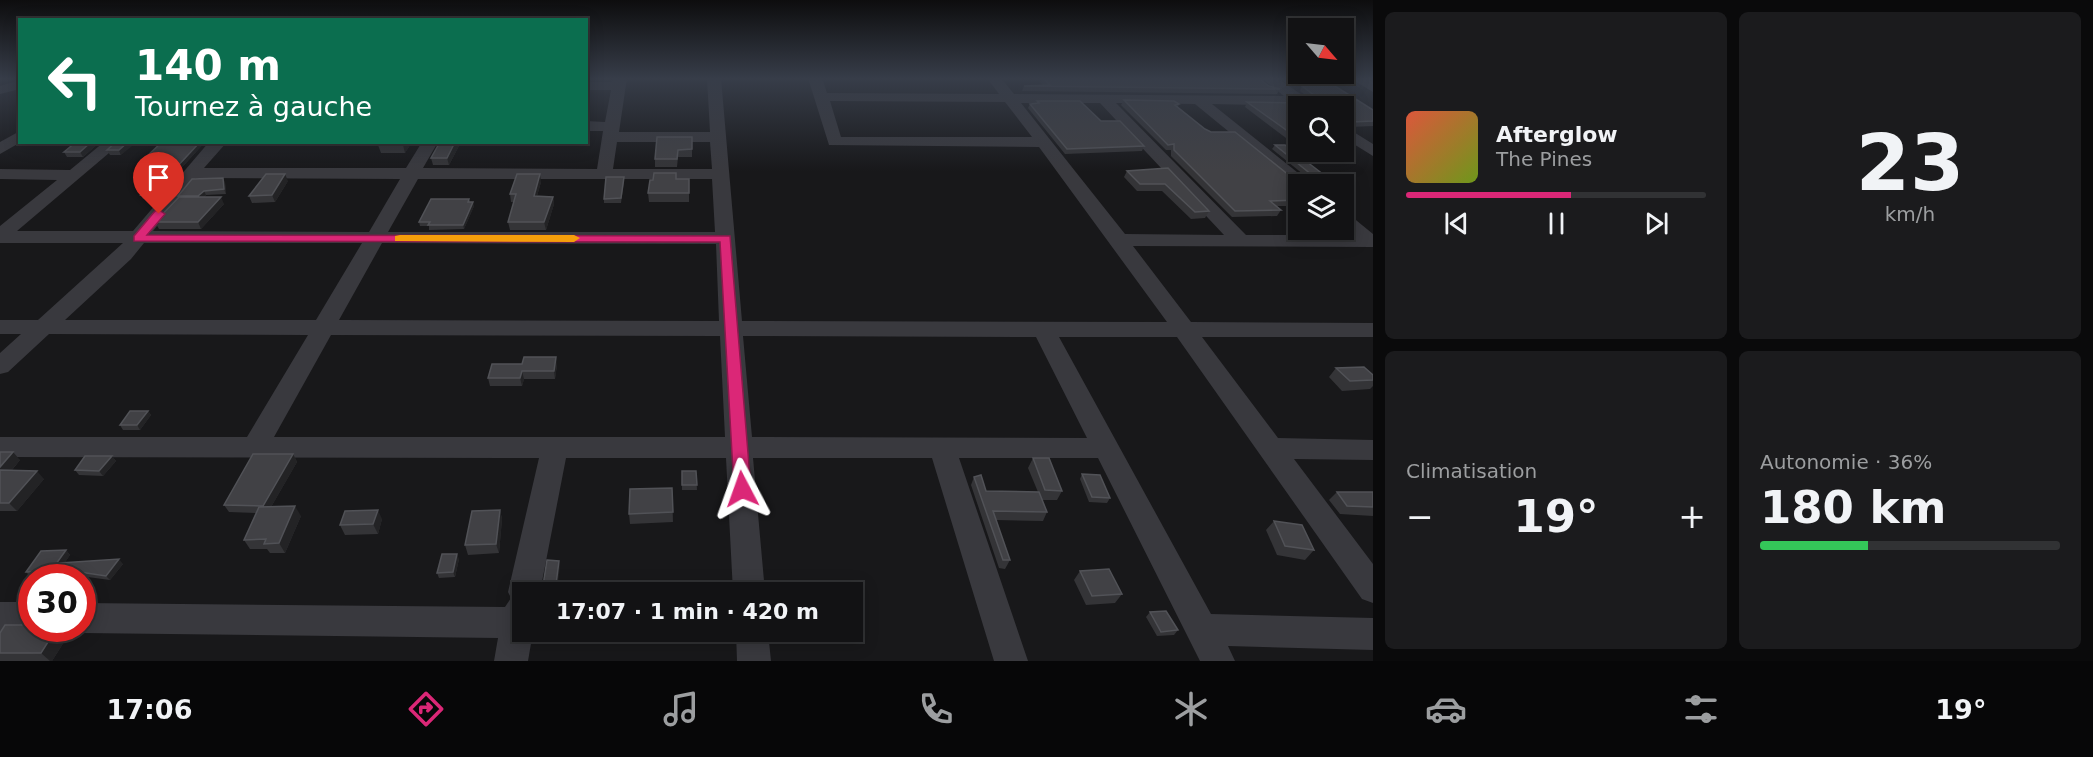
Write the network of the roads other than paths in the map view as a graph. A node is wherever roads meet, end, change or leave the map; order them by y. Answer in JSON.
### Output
{"nodes":[{"id":1,"x":615,"y":109,"type":"edge"},
{"id":2,"x":716,"y":109,"type":"edge"},
{"id":3,"x":825,"y":109,"type":"edge"},
{"id":4,"x":1017,"y":109,"type":"edge"},
{"id":5,"x":1114,"y":109,"type":"edge"},
{"id":6,"x":1211,"y":109,"type":"edge"},
{"id":7,"x":588,"y":126,"type":"edge"},
{"id":8,"x":611,"y":132,"type":"junction"},
{"id":9,"x":18,"y":137,"type":"edge"},
{"id":10,"x":718,"y":137,"type":"junction"},
{"id":11,"x":1354,"y":138,"type":"edge"},
{"id":12,"x":1043,"y":142,"type":"junction"},
{"id":13,"x":112,"y":144,"type":"edge"},
{"id":14,"x":217,"y":144,"type":"edge"},
{"id":15,"x":429,"y":144,"type":"edge"},
{"id":16,"x":0,"y":149,"type":"edge"},
{"id":17,"x":1373,"y":151,"type":"edge"},
{"id":18,"x":193,"y":173,"type":"junction"},
{"id":19,"x":0,"y":174,"type":"edge"},
{"id":20,"x":721,"y":174,"type":"junction"},
{"id":21,"x":1289,"y":174,"type":"edge"},
{"id":22,"x":73,"y":175,"type":"junction"},
{"id":23,"x":411,"y":175,"type":"junction"},
{"id":24,"x":604,"y":175,"type":"junction"},
{"id":25,"x":1354,"y":228,"type":"edge"},
{"id":26,"x":0,"y":237,"type":"edge"},
{"id":27,"x":375,"y":238,"type":"junction"},
{"id":28,"x":725,"y":238,"type":"junction"},
{"id":29,"x":138,"y":239,"type":"junction"},
{"id":30,"x":1119,"y":240,"type":"junction"},
{"id":31,"x":1241,"y":241,"type":"junction"},
{"id":32,"x":1372,"y":241,"type":"edge"},
{"id":33,"x":0,"y":327,"type":"edge"},
{"id":34,"x":45,"y":327,"type":"junction"},
{"id":35,"x":324,"y":329,"type":"junction"},
{"id":36,"x":731,"y":329,"type":"junction"},
{"id":37,"x":1044,"y":330,"type":"junction"},
{"id":38,"x":1185,"y":330,"type":"junction"},
{"id":39,"x":1373,"y":330,"type":"edge"},
{"id":40,"x":0,"y":366,"type":"edge"},
{"id":41,"x":256,"y":445,"type":"junction"},
{"id":42,"x":0,"y":447,"type":"edge"},
{"id":43,"x":555,"y":448,"type":"junction"},
{"id":44,"x":739,"y":448,"type":"junction"},
{"id":45,"x":942,"y":448,"type":"junction"},
{"id":46,"x":1106,"y":448,"type":"junction"},
{"id":47,"x":1272,"y":448,"type":"junction"},
{"id":48,"x":1373,"y":450,"type":"edge"},
{"id":49,"x":526,"y":582,"type":"edge"},
{"id":50,"x":748,"y":582,"type":"edge"},
{"id":51,"x":1373,"y":589,"type":"edge"},
{"id":52,"x":512,"y":606,"type":"edge"},
{"id":53,"x":0,"y":616,"type":"edge"},
{"id":54,"x":18,"y":617,"type":"edge"},
{"id":55,"x":96,"y":618,"type":"edge"},
{"id":56,"x":1203,"y":630,"type":"junction"},
{"id":57,"x":1373,"y":634,"type":"edge"},
{"id":58,"x":514,"y":642,"type":"edge"},
{"id":59,"x":753,"y":642,"type":"edge"},
{"id":60,"x":511,"y":661,"type":"edge"},
{"id":61,"x":754,"y":661,"type":"edge"},
{"id":62,"x":1011,"y":661,"type":"edge"},
{"id":63,"x":1218,"y":661,"type":"edge"}],
"edges":[{"from":1,"to":8,"type":"street"},
{"from":2,"to":10,"type":"street"},
{"from":3,"to":12,"type":"street"},
{"from":4,"to":12,"type":"street"},
{"from":5,"to":31,"type":"street"},
{"from":6,"to":21,"type":"street"},
{"from":7,"to":8,"type":"street"},
{"from":8,"to":10,"type":"street"},
{"from":8,"to":24,"type":"street"},
{"from":9,"to":16,"type":"street"},
{"from":10,"to":20,"type":"street"},
{"from":11,"to":17,"type":"street"},
{"from":12,"to":30,"type":"street"},
{"from":13,"to":22,"type":"street"},
{"from":14,"to":18,"type":"street"},
{"from":15,"to":23,"type":"street"},
{"from":18,"to":23,"type":"street"},
{"from":18,"to":29,"type":"street"},
{"from":19,"to":22,"type":"street"},
{"from":20,"to":24,"type":"street"},
{"from":20,"to":28,"type":"street"},
{"from":22,"to":26,"type":"street"},
{"from":23,"to":24,"type":"street"},
{"from":23,"to":27,"type":"street"},
{"from":25,"to":32,"type":"street"},
{"from":26,"to":29,"type":"street"},
{"from":27,"to":28,"type":"street"},
{"from":27,"to":29,"type":"street"},
{"from":27,"to":35,"type":"street"},
{"from":28,"to":36,"type":"street"},
{"from":29,"to":34,"type":"street"},
{"from":30,"to":31,"type":"street"},
{"from":30,"to":38,"type":"street"},
{"from":31,"to":32,"type":"street"},
{"from":33,"to":34,"type":"street"},
{"from":34,"to":35,"type":"street"},
{"from":34,"to":40,"type":"street"},
{"from":35,"to":36,"type":"street"},
{"from":35,"to":41,"type":"street"},
{"from":36,"to":37,"type":"street"},
{"from":36,"to":44,"type":"street"},
{"from":37,"to":38,"type":"street"},
{"from":37,"to":46,"type":"street"},
{"from":38,"to":39,"type":"street"},
{"from":38,"to":47,"type":"street"},
{"from":41,"to":42,"type":"street"},
{"from":41,"to":43,"type":"street"},
{"from":43,"to":44,"type":"street"},
{"from":43,"to":49,"type":"street"},
{"from":44,"to":45,"type":"street"},
{"from":44,"to":50,"type":"street"},
{"from":45,"to":46,"type":"street"},
{"from":45,"to":62,"type":"street"},
{"from":46,"to":56,"type":"street"},
{"from":47,"to":48,"type":"street"},
{"from":47,"to":51,"type":"street"},
{"from":52,"to":55,"type":"street"},
{"from":53,"to":54,"type":"street"},
{"from":56,"to":57,"type":"street"},
{"from":56,"to":63,"type":"street"},
{"from":58,"to":60,"type":"street"},
{"from":59,"to":61,"type":"street"}]}
